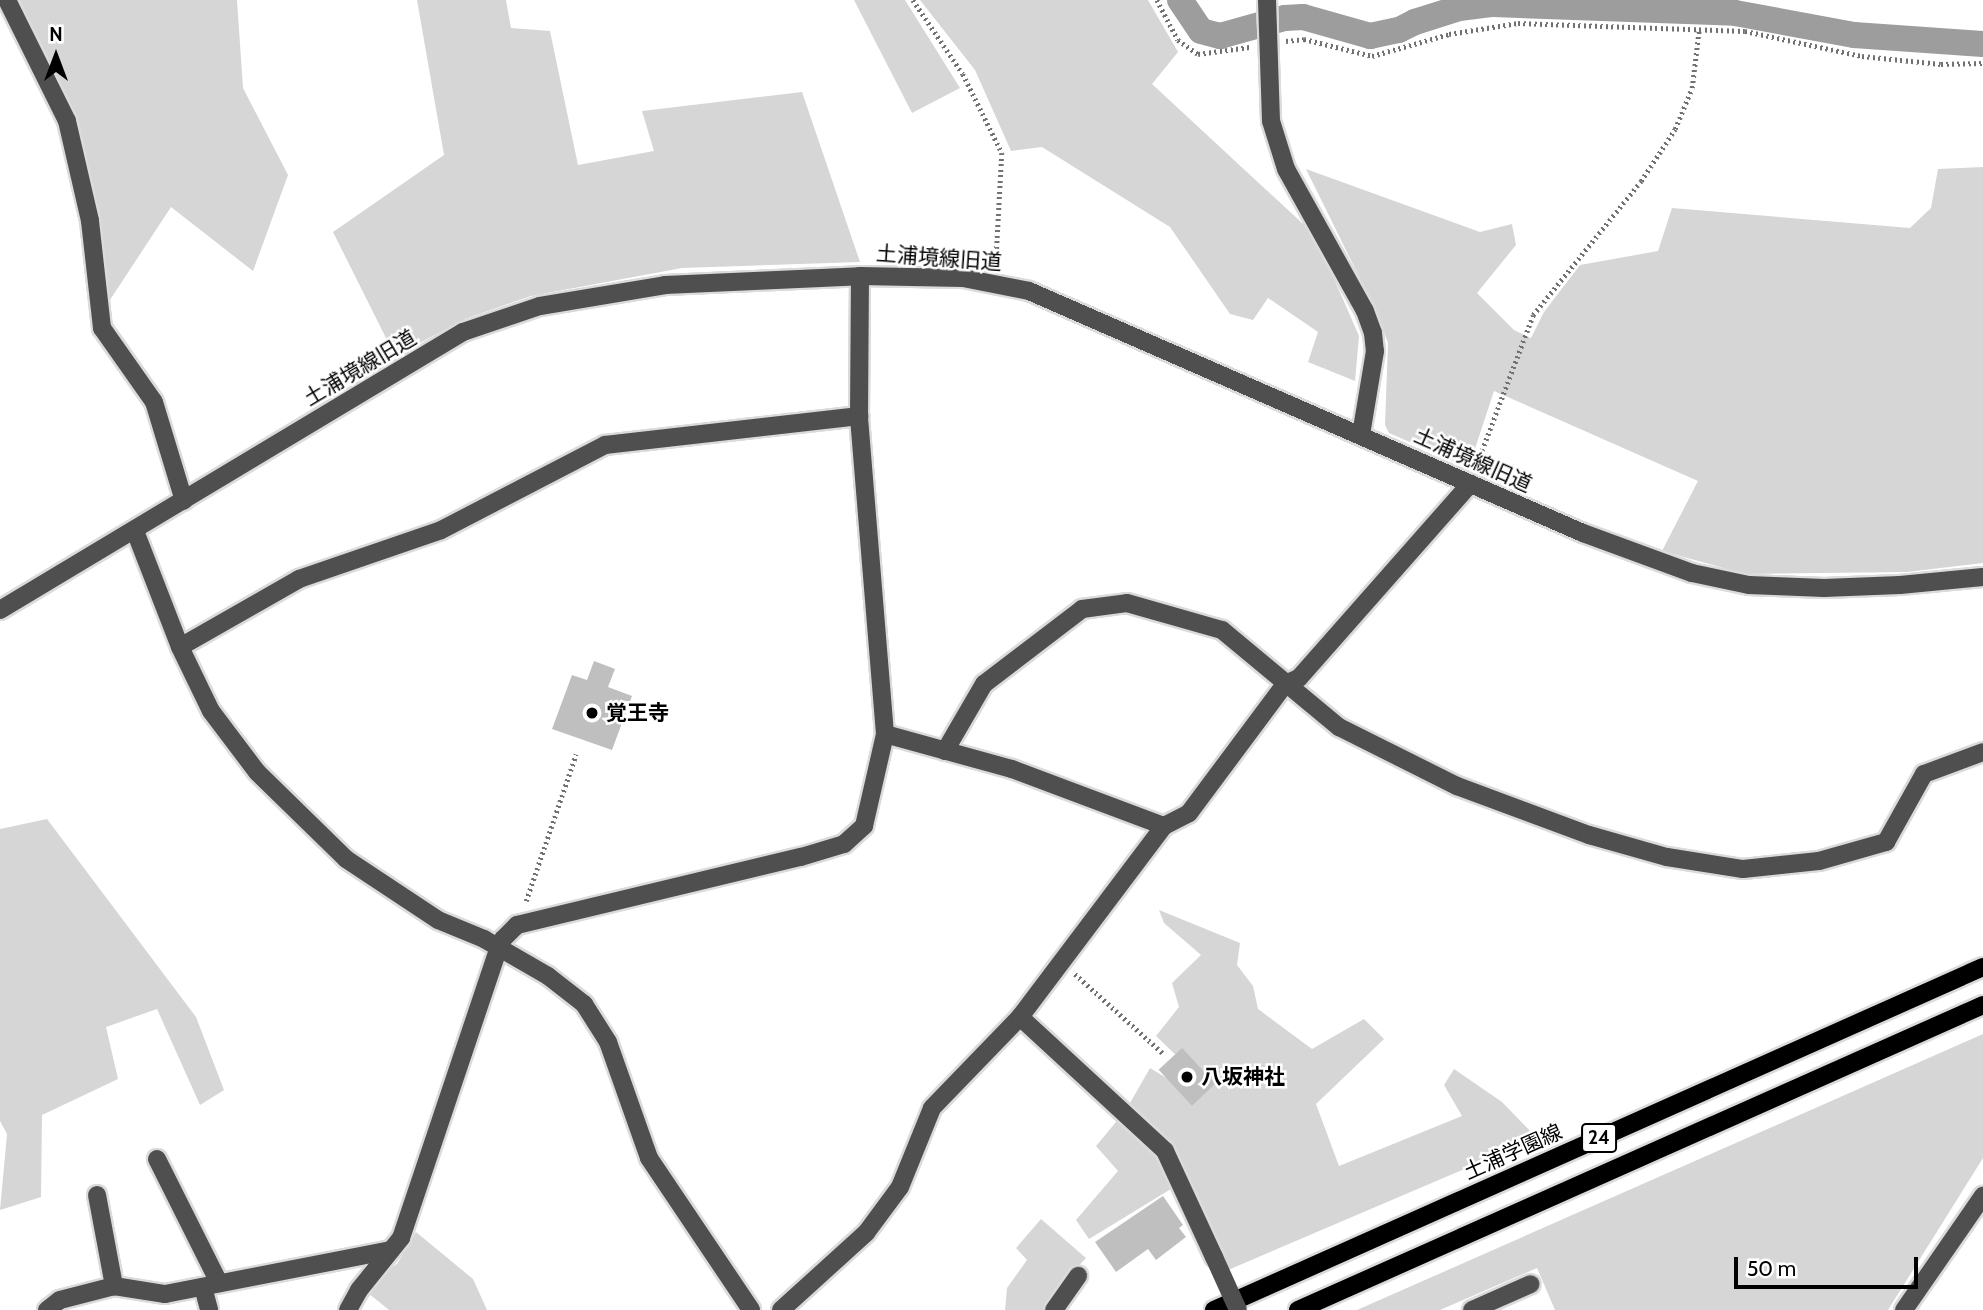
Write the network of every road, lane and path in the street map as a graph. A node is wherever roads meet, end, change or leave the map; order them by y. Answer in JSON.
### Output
{"nodes":[{"id":1,"x":7,"y":0,"type":"edge"},
{"id":2,"x":913,"y":0,"type":"edge"},
{"id":3,"x":1157,"y":0,"type":"edge"},
{"id":4,"x":1267,"y":0,"type":"edge"},
{"id":5,"x":1699,"y":29,"type":"junction"},
{"id":6,"x":1268,"y":43,"type":"junction"},
{"id":7,"x":1983,"y":63,"type":"edge"},
{"id":8,"x":860,"y":275,"type":"junction"},
{"id":9,"x":996,"y":282,"type":"junction"},
{"id":10,"x":859,"y":416,"type":"junction"},
{"id":11,"x":1361,"y":435,"type":"junction"},
{"id":12,"x":1470,"y":484,"type":"junction"},
{"id":13,"x":184,"y":501,"type":"junction"},
{"id":14,"x":135,"y":531,"type":"junction"},
{"id":15,"x":1983,"y":577,"type":"edge"},
{"id":16,"x":0,"y":610,"type":"edge"},
{"id":17,"x":180,"y":647,"type":"junction"},
{"id":18,"x":1285,"y":684,"type":"junction"},
{"id":19,"x":885,"y":734,"type":"junction"},
{"id":20,"x":945,"y":751,"type":"junction"},
{"id":21,"x":1983,"y":751,"type":"edge"},
{"id":22,"x":576,"y":754,"type":"dead end"},
{"id":23,"x":1164,"y":826,"type":"junction"},
{"id":24,"x":517,"y":925,"type":"junction"},
{"id":25,"x":498,"y":950,"type":"junction"},
{"id":26,"x":1061,"y":962,"type":"junction"},
{"id":27,"x":1983,"y":967,"type":"edge"},
{"id":28,"x":1983,"y":1005,"type":"edge"},
{"id":29,"x":1020,"y":1017,"type":"junction"},
{"id":30,"x":1166,"y":1055,"type":"dead end"},
{"id":31,"x":157,"y":1159,"type":"dead end"},
{"id":32,"x":97,"y":1195,"type":"dead end"},
{"id":33,"x":1983,"y":1196,"type":"edge"},
{"id":34,"x":391,"y":1250,"type":"junction"},
{"id":35,"x":1078,"y":1276,"type":"dead end"},
{"id":36,"x":1531,"y":1284,"type":"dead end"},
{"id":37,"x":211,"y":1285,"type":"junction"},
{"id":38,"x":114,"y":1286,"type":"junction"},
{"id":39,"x":47,"y":1310,"type":"edge"},
{"id":40,"x":209,"y":1310,"type":"edge"},
{"id":41,"x":348,"y":1310,"type":"edge"},
{"id":42,"x":751,"y":1310,"type":"edge"},
{"id":43,"x":781,"y":1310,"type":"edge"},
{"id":44,"x":1054,"y":1310,"type":"edge"},
{"id":45,"x":1214,"y":1310,"type":"edge"},
{"id":46,"x":1238,"y":1310,"type":"edge"},
{"id":47,"x":1298,"y":1310,"type":"edge"},
{"id":48,"x":1472,"y":1310,"type":"edge"},
{"id":49,"x":1904,"y":1310,"type":"edge"}],
"edges":[{"from":1,"to":13,"type":"street"},
{"from":2,"to":9,"type":"path"},
{"from":3,"to":6,"type":"path"},
{"from":4,"to":6,"type":"street"},
{"from":5,"to":6,"type":"path"},
{"from":5,"to":7,"type":"path"},
{"from":5,"to":12,"type":"path"},
{"from":6,"to":11,"type":"street"},
{"from":8,"to":9,"type":"street","name":"土浦境線旧道"},
{"from":8,"to":10,"type":"street"},
{"from":8,"to":13,"type":"street","name":"土浦境線旧道"},
{"from":9,"to":11,"type":"street","name":"土浦境線旧道"},
{"from":10,"to":17,"type":"street"},
{"from":10,"to":19,"type":"street"},
{"from":11,"to":12,"type":"street","name":"土浦境線旧道"},
{"from":12,"to":15,"type":"street","name":"土浦境線旧道"},
{"from":12,"to":18,"type":"street"},
{"from":13,"to":14,"type":"street","name":"土浦境線旧道"},
{"from":14,"to":16,"type":"street","name":"土浦境線旧道"},
{"from":14,"to":17,"type":"street"},
{"from":17,"to":25,"type":"street"},
{"from":18,"to":20,"type":"street"},
{"from":18,"to":21,"type":"street"},
{"from":18,"to":23,"type":"street"},
{"from":19,"to":20,"type":"street"},
{"from":19,"to":24,"type":"street"},
{"from":20,"to":23,"type":"street"},
{"from":22,"to":24,"type":"path"},
{"from":23,"to":26,"type":"street"},
{"from":24,"to":25,"type":"street"},
{"from":25,"to":34,"type":"street"},
{"from":25,"to":42,"type":"street"},
{"from":26,"to":29,"type":"street"},
{"from":26,"to":30,"type":"path"},
{"from":27,"to":45,"type":"main road","name":"土浦学園線","number":"24"},
{"from":28,"to":47,"type":"main road","number":"24"},
{"from":29,"to":43,"type":"street"},
{"from":29,"to":46,"type":"street","bridge":true},
{"from":31,"to":37,"type":"street"},
{"from":32,"to":38,"type":"street"},
{"from":33,"to":49,"type":"street"},
{"from":34,"to":37,"type":"street"},
{"from":34,"to":41,"type":"street"},
{"from":35,"to":44,"type":"street"},
{"from":36,"to":48,"type":"street"},
{"from":37,"to":38,"type":"street"},
{"from":37,"to":40,"type":"street"},
{"from":38,"to":39,"type":"street"}]}
